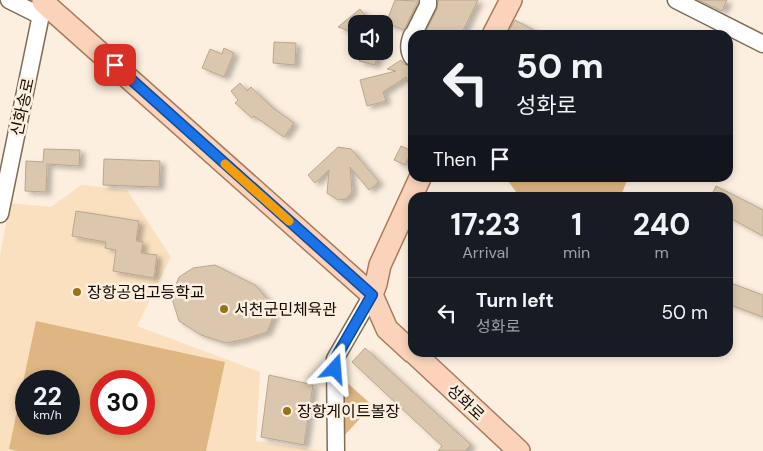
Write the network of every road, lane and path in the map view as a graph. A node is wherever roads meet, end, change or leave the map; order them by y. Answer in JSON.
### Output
{"nodes":[{"id":1,"x":9,"y":0,"type":"edge"},
{"id":2,"x":428,"y":0,"type":"edge"},
{"id":3,"x":511,"y":0,"type":"edge"},
{"id":4,"x":676,"y":0,"type":"edge"},
{"id":5,"x":43,"y":6,"type":"edge"},
{"id":6,"x":416,"y":30,"type":"edge"},
{"id":7,"x":496,"y":30,"type":"edge"},
{"id":8,"x":763,"y":44,"type":"edge"},
{"id":9,"x":408,"y":204,"type":"edge"},
{"id":10,"x":0,"y":214,"type":"edge"},
{"id":11,"x":372,"y":295,"type":"junction"},
{"id":12,"x":408,"y":347,"type":"edge"},
{"id":13,"x":418,"y":357,"type":"edge"},
{"id":14,"x":336,"y":451,"type":"edge"},
{"id":15,"x":519,"y":451,"type":"edge"}],
"edges":[{"from":1,"to":5,"type":"street"},
{"from":2,"to":6,"type":"street"},
{"from":3,"to":7,"type":"main road"},
{"from":4,"to":8,"type":"street"},
{"from":5,"to":10,"type":"street","name":"신화송로"},
{"from":5,"to":11,"type":"main road","name":"성화로"},
{"from":9,"to":11,"type":"main road"},
{"from":11,"to":12,"type":"main road","name":"성화로"},
{"from":11,"to":14,"type":"street"},
{"from":13,"to":15,"type":"main road","name":"성화로"}]}
